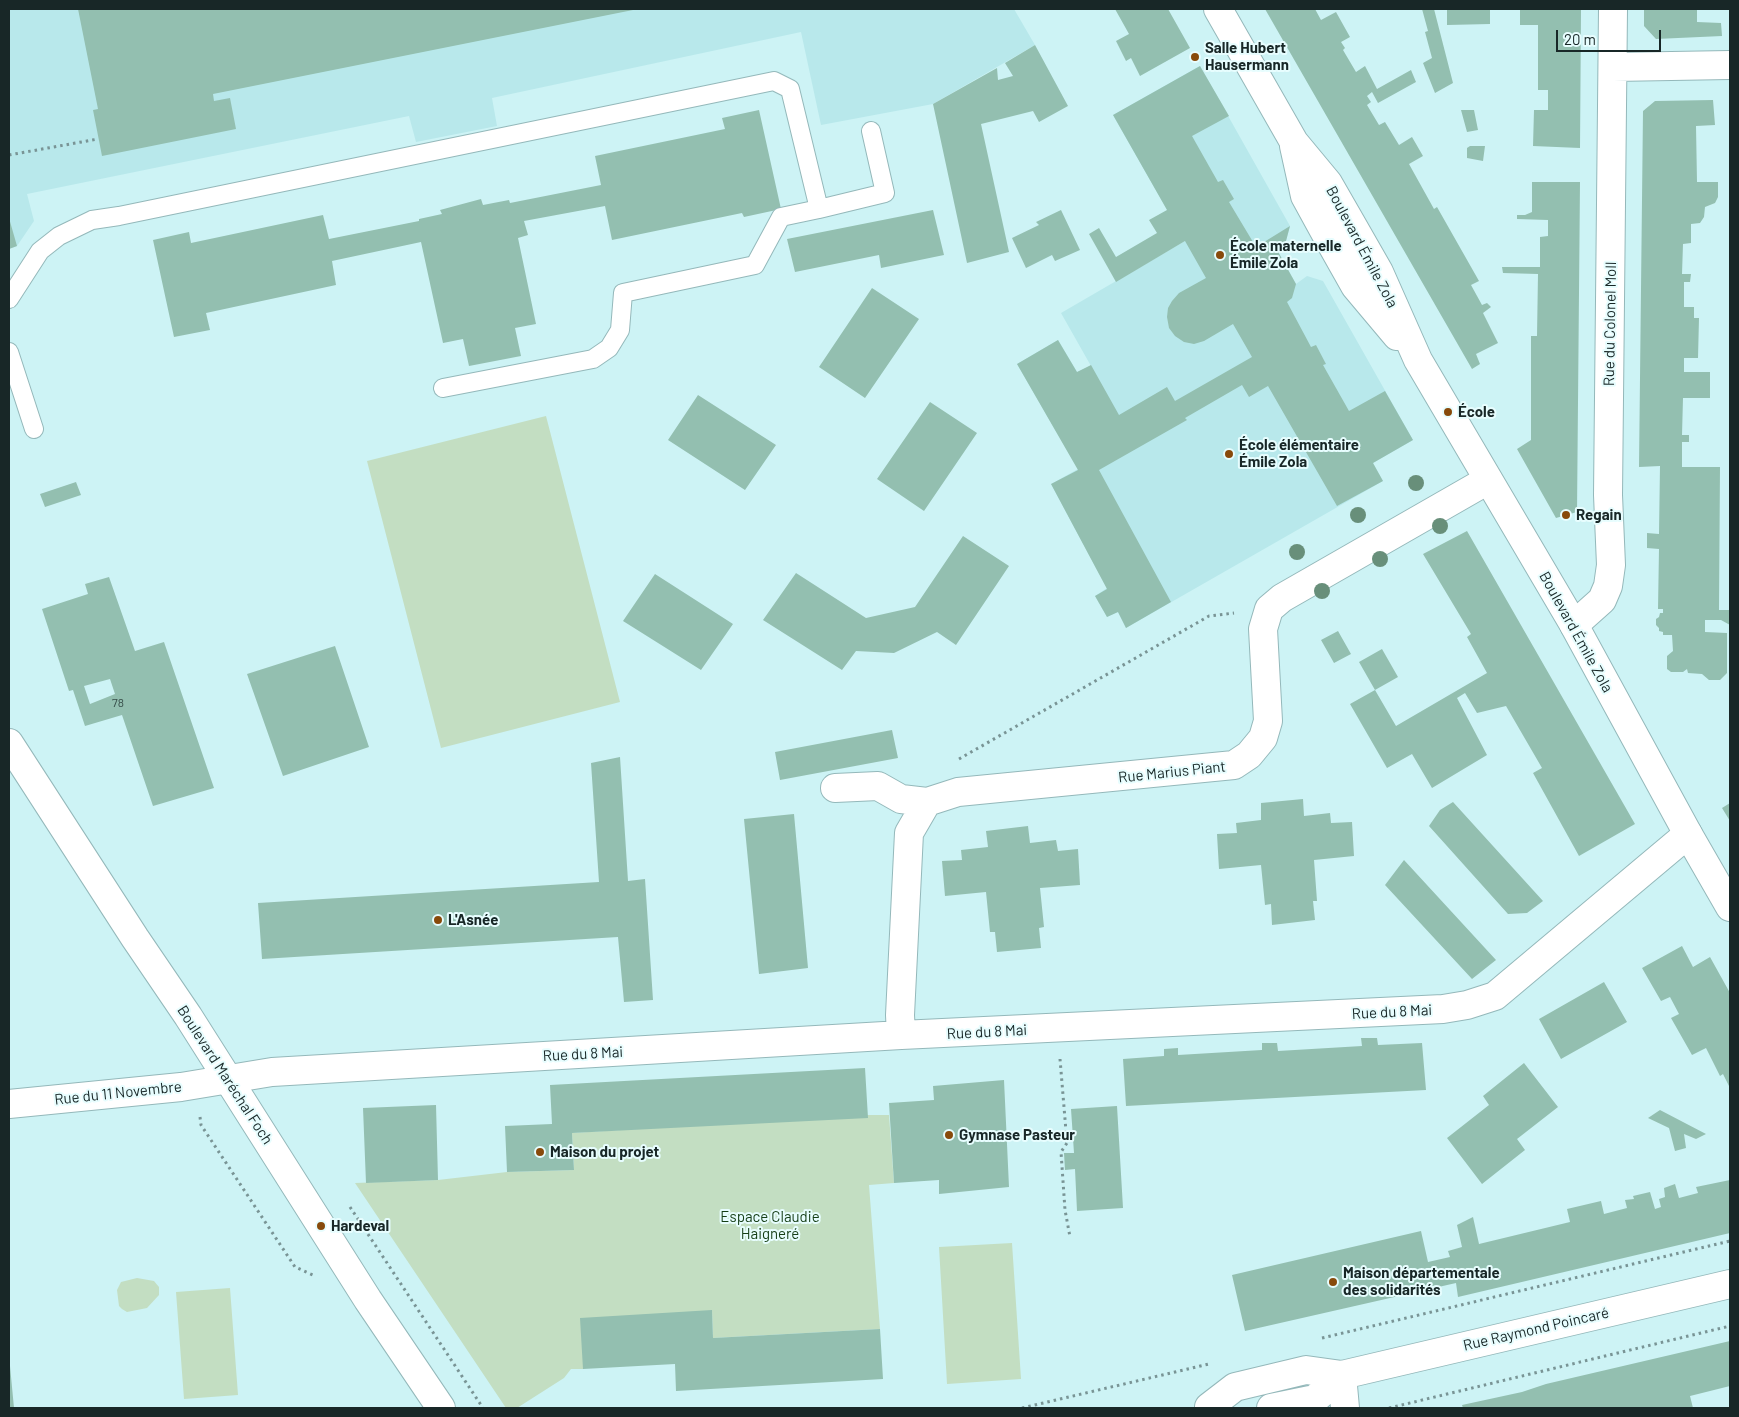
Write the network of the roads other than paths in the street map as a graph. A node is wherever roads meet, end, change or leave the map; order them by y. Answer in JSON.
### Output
{"nodes":[{"id":1,"x":1218,"y":9,"type":"edge"},
{"id":2,"x":1613,"y":9,"type":"edge"},
{"id":3,"x":1730,"y":65,"type":"edge"},
{"id":4,"x":1613,"y":68,"type":"junction"},
{"id":5,"x":871,"y":131,"type":"dead end"},
{"id":6,"x":819,"y":208,"type":"junction"},
{"id":7,"x":9,"y":298,"type":"edge"},
{"id":8,"x":9,"y":352,"type":"edge"},
{"id":9,"x":443,"y":388,"type":"dead end"},
{"id":10,"x":34,"y":429,"type":"dead end"},
{"id":11,"x":1488,"y":480,"type":"junction"},
{"id":12,"x":1574,"y":625,"type":"junction"},
{"id":13,"x":13,"y":756,"type":"edge"},
{"id":14,"x":835,"y":788,"type":"dead end"},
{"id":15,"x":927,"y":802,"type":"junction"},
{"id":16,"x":1688,"y":834,"type":"junction"},
{"id":17,"x":1730,"y":907,"type":"edge"},
{"id":18,"x":901,"y":1035,"type":"junction"},
{"id":19,"x":227,"y":1078,"type":"junction"},
{"id":20,"x":9,"y":1104,"type":"edge"},
{"id":21,"x":1730,"y":1284,"type":"edge"},
{"id":22,"x":1342,"y":1375,"type":"junction"},
{"id":23,"x":441,"y":1408,"type":"edge"},
{"id":24,"x":1209,"y":1408,"type":"edge"},
{"id":25,"x":1271,"y":1408,"type":"edge"},
{"id":26,"x":1344,"y":1408,"type":"edge"}],
"edges":[{"from":1,"to":11,"type":"street","name":"Boulevard Émile Zola"},
{"from":2,"to":4,"type":"street","name":"Rue du Colonel Moll"},
{"from":3,"to":4,"type":"street"},
{"from":4,"to":12,"type":"street","name":"Rue du Colonel Moll"},
{"from":5,"to":6,"type":"lane"},
{"from":6,"to":7,"type":"lane"},
{"from":6,"to":9,"type":"lane"},
{"from":8,"to":10,"type":"lane"},
{"from":11,"to":12,"type":"street","name":"Boulevard Émile Zola"},
{"from":11,"to":15,"type":"street","name":"Rue Marius Piant"},
{"from":12,"to":16,"type":"street","name":"Boulevard Émile Zola"},
{"from":13,"to":19,"type":"street","name":"Boulevard Maréchal Foch"},
{"from":14,"to":15,"type":"street","name":"Rue Marius Piant"},
{"from":15,"to":18,"type":"street"},
{"from":16,"to":17,"type":"street","name":"Boulevard Émile Zola"},
{"from":16,"to":18,"type":"street","name":"Rue du 8 Mai"},
{"from":18,"to":19,"type":"street","name":"Rue du 8 Mai"},
{"from":19,"to":20,"type":"street","name":"Rue du 11 Novembre"},
{"from":19,"to":23,"type":"street","name":"Boulevard Maréchal Foch"},
{"from":21,"to":22,"type":"street","name":"Rue Raymond Poincaré"},
{"from":22,"to":24,"type":"street"},
{"from":22,"to":25,"type":"street"},
{"from":22,"to":26,"type":"street"}]}
